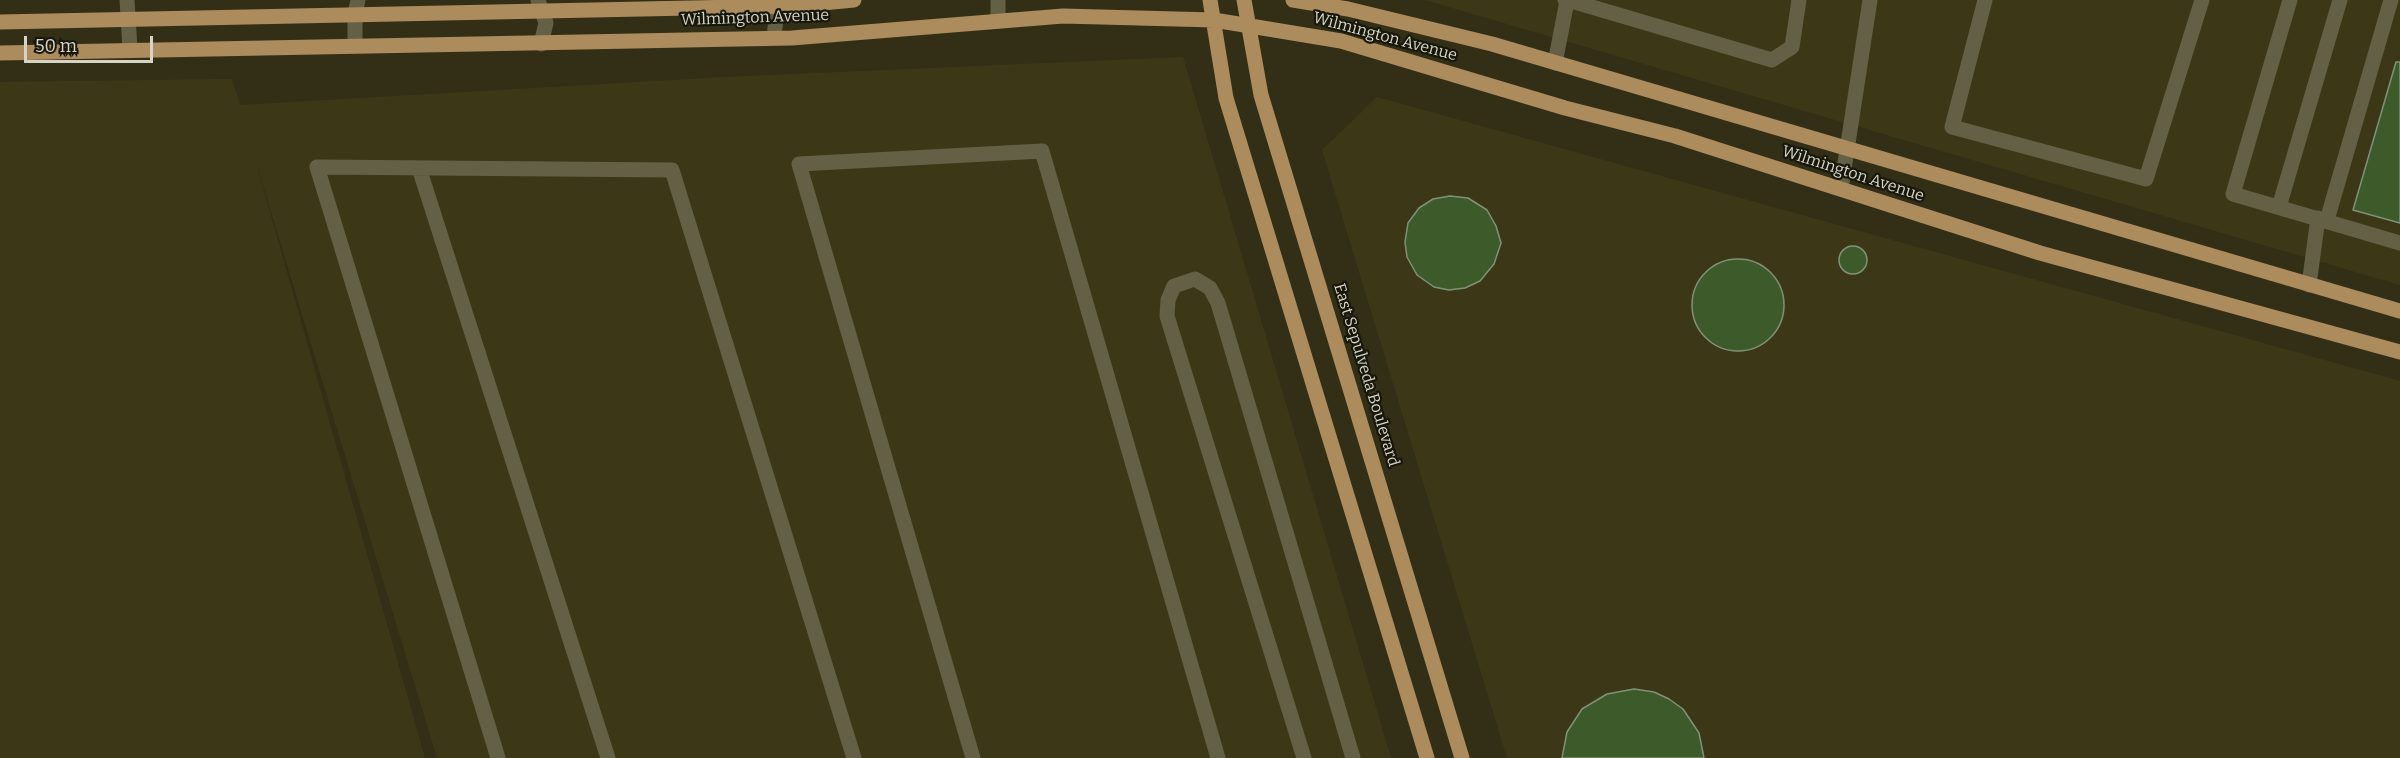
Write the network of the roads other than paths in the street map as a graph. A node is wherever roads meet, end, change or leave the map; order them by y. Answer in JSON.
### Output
{"nodes":[{"id":1,"x":127,"y":0,"type":"edge"},
{"id":2,"x":854,"y":0,"type":"edge"},
{"id":3,"x":998,"y":0,"type":"edge"},
{"id":4,"x":1210,"y":0,"type":"edge"},
{"id":5,"x":1244,"y":0,"type":"edge"},
{"id":6,"x":1293,"y":0,"type":"edge"},
{"id":7,"x":1567,"y":0,"type":"edge"},
{"id":8,"x":1616,"y":0,"type":"edge"},
{"id":9,"x":1799,"y":0,"type":"edge"},
{"id":10,"x":1870,"y":0,"type":"edge"},
{"id":11,"x":1985,"y":0,"type":"edge"},
{"id":12,"x":2202,"y":0,"type":"edge"},
{"id":13,"x":2290,"y":0,"type":"edge"},
{"id":14,"x":2340,"y":0,"type":"edge"},
{"id":15,"x":2391,"y":0,"type":"edge"},
{"id":16,"x":771,"y":3,"type":"edge"},
{"id":17,"x":539,"y":5,"type":"edge"},
{"id":18,"x":356,"y":7,"type":"edge"},
{"id":19,"x":1598,"y":9,"type":"junction"},
{"id":20,"x":129,"y":19,"type":"junction"},
{"id":21,"x":1214,"y":20,"type":"junction"},
{"id":22,"x":998,"y":21,"type":"junction"},
{"id":23,"x":0,"y":22,"type":"edge"},
{"id":24,"x":1250,"y":24,"type":"junction"},
{"id":25,"x":774,"y":37,"type":"junction"},
{"id":26,"x":541,"y":44,"type":"junction"},
{"id":27,"x":355,"y":46,"type":"junction"},
{"id":28,"x":130,"y":49,"type":"junction"},
{"id":29,"x":0,"y":53,"type":"edge"},
{"id":30,"x":1555,"y":63,"type":"junction"},
{"id":31,"x":1848,"y":149,"type":"junction"},
{"id":32,"x":419,"y":168,"type":"junction"},
{"id":33,"x":1841,"y":189,"type":"junction"},
{"id":34,"x":2279,"y":207,"type":"junction"},
{"id":35,"x":2322,"y":219,"type":"junction"},
{"id":36,"x":2400,"y":243,"type":"edge"},
{"id":37,"x":2309,"y":285,"type":"junction"},
{"id":38,"x":2400,"y":312,"type":"edge"},
{"id":39,"x":2400,"y":352,"type":"edge"},
{"id":40,"x":1302,"y":756,"type":"edge"},
{"id":41,"x":498,"y":758,"type":"edge"},
{"id":42,"x":609,"y":758,"type":"edge"},
{"id":43,"x":854,"y":758,"type":"edge"},
{"id":44,"x":973,"y":758,"type":"edge"},
{"id":45,"x":1218,"y":758,"type":"edge"},
{"id":46,"x":1353,"y":758,"type":"edge"},
{"id":47,"x":1427,"y":758,"type":"edge"},
{"id":48,"x":1462,"y":758,"type":"edge"}],
"edges":[{"from":1,"to":20,"type":"street"},
{"from":2,"to":16,"type":"main road","name":"Wilmington Avenue"},
{"from":3,"to":22,"type":"street"},
{"from":4,"to":21,"type":"main road"},
{"from":5,"to":24,"type":"main road","name":"East Sepulveda Boulevard"},
{"from":6,"to":30,"type":"main road","name":"Wilmington Avenue"},
{"from":7,"to":19,"type":"street"},
{"from":7,"to":30,"type":"street"},
{"from":8,"to":19,"type":"street"},
{"from":9,"to":19,"type":"street"},
{"from":10,"to":31,"type":"street"},
{"from":11,"to":12,"type":"street"},
{"from":13,"to":34,"type":"street"},
{"from":14,"to":34,"type":"street"},
{"from":15,"to":35,"type":"street"},
{"from":16,"to":17,"type":"main road","name":"Wilmington Avenue"},
{"from":16,"to":25,"type":"street"},
{"from":17,"to":18,"type":"main road","name":"Wilmington Avenue"},
{"from":17,"to":26,"type":"street"},
{"from":18,"to":20,"type":"main road","name":"Wilmington Avenue"},
{"from":18,"to":27,"type":"street"},
{"from":20,"to":23,"type":"main road","name":"Wilmington Avenue"},
{"from":20,"to":28,"type":"street"},
{"from":21,"to":22,"type":"main road","name":"Wilmington Avenue"},
{"from":21,"to":24,"type":"main road","name":"Wilmington Avenue"},
{"from":21,"to":47,"type":"main road"},
{"from":22,"to":25,"type":"main road","name":"Wilmington Avenue"},
{"from":24,"to":33,"type":"main road","name":"Wilmington Avenue"},
{"from":24,"to":48,"type":"main road","name":"East Sepulveda Boulevard"},
{"from":25,"to":26,"type":"main road","name":"Wilmington Avenue"},
{"from":26,"to":27,"type":"main road","name":"Wilmington Avenue"},
{"from":27,"to":28,"type":"main road","name":"Wilmington Avenue"},
{"from":28,"to":29,"type":"main road","name":"Wilmington Avenue"},
{"from":30,"to":31,"type":"main road","name":"Wilmington Avenue"},
{"from":31,"to":33,"type":"street"},
{"from":31,"to":37,"type":"main road","name":"Wilmington Avenue"},
{"from":32,"to":41,"type":"street"},
{"from":32,"to":42,"type":"street"},
{"from":32,"to":43,"type":"street"},
{"from":33,"to":39,"type":"main road","name":"Wilmington Avenue"},
{"from":34,"to":35,"type":"street"},
{"from":35,"to":36,"type":"street"},
{"from":35,"to":37,"type":"street"},
{"from":37,"to":38,"type":"main road","name":"Wilmington Avenue"},
{"from":40,"to":46,"type":"street"},
{"from":44,"to":45,"type":"street"}]}
